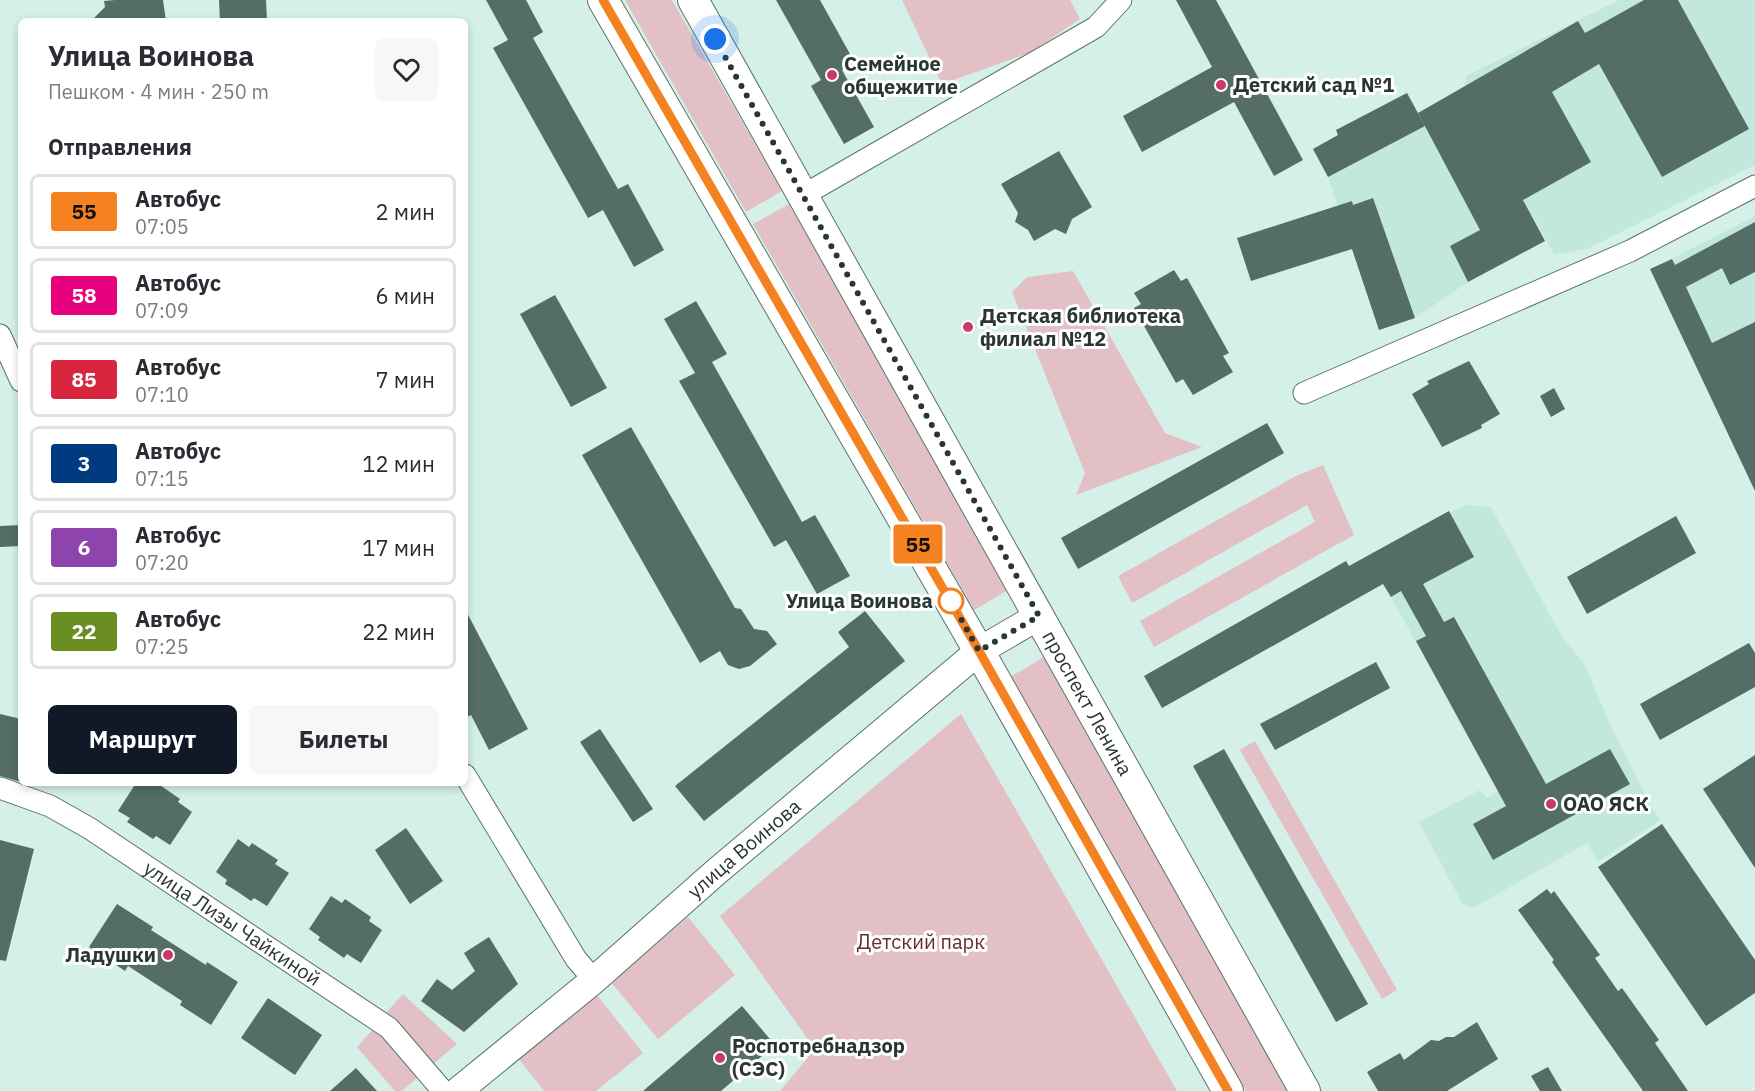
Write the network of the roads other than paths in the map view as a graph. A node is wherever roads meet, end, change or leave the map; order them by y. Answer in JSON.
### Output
{"nodes":[{"id":1,"x":603,"y":0,"type":"edge"},
{"id":2,"x":693,"y":0,"type":"edge"},
{"id":3,"x":1121,"y":0,"type":"edge"},
{"id":4,"x":1755,"y":186,"type":"edge"},
{"id":5,"x":802,"y":196,"type":"junction"},
{"id":6,"x":0,"y":335,"type":"edge"},
{"id":7,"x":18,"y":374,"type":"edge"},
{"id":8,"x":1304,"y":393,"type":"dead end"},
{"id":9,"x":1039,"y":616,"type":"junction"},
{"id":10,"x":979,"y":651,"type":"junction"},
{"id":11,"x":468,"y":780,"type":"edge"},
{"id":12,"x":0,"y":788,"type":"edge"},
{"id":13,"x":594,"y":980,"type":"junction"},
{"id":14,"x":443,"y":1091,"type":"edge"},
{"id":15,"x":458,"y":1091,"type":"edge"},
{"id":16,"x":1228,"y":1091,"type":"edge"},
{"id":17,"x":1305,"y":1091,"type":"edge"}],
"edges":[{"from":1,"to":10,"type":"main road"},
{"from":2,"to":5,"type":"main road","name":"проспект Ленина"},
{"from":3,"to":5,"type":"street"},
{"from":4,"to":8,"type":"street"},
{"from":5,"to":9,"type":"main road","name":"проспект Ленина"},
{"from":6,"to":7,"type":"street"},
{"from":9,"to":10,"type":"street","name":"улица Воинова"},
{"from":9,"to":17,"type":"main road","name":"проспект Ленина"},
{"from":10,"to":13,"type":"street","name":"улица Воинова"},
{"from":10,"to":16,"type":"main road"},
{"from":11,"to":13,"type":"street"},
{"from":12,"to":14,"type":"street","name":"улица Лизы Чайкиной"},
{"from":13,"to":15,"type":"street","name":"улица Воинова"}]}
